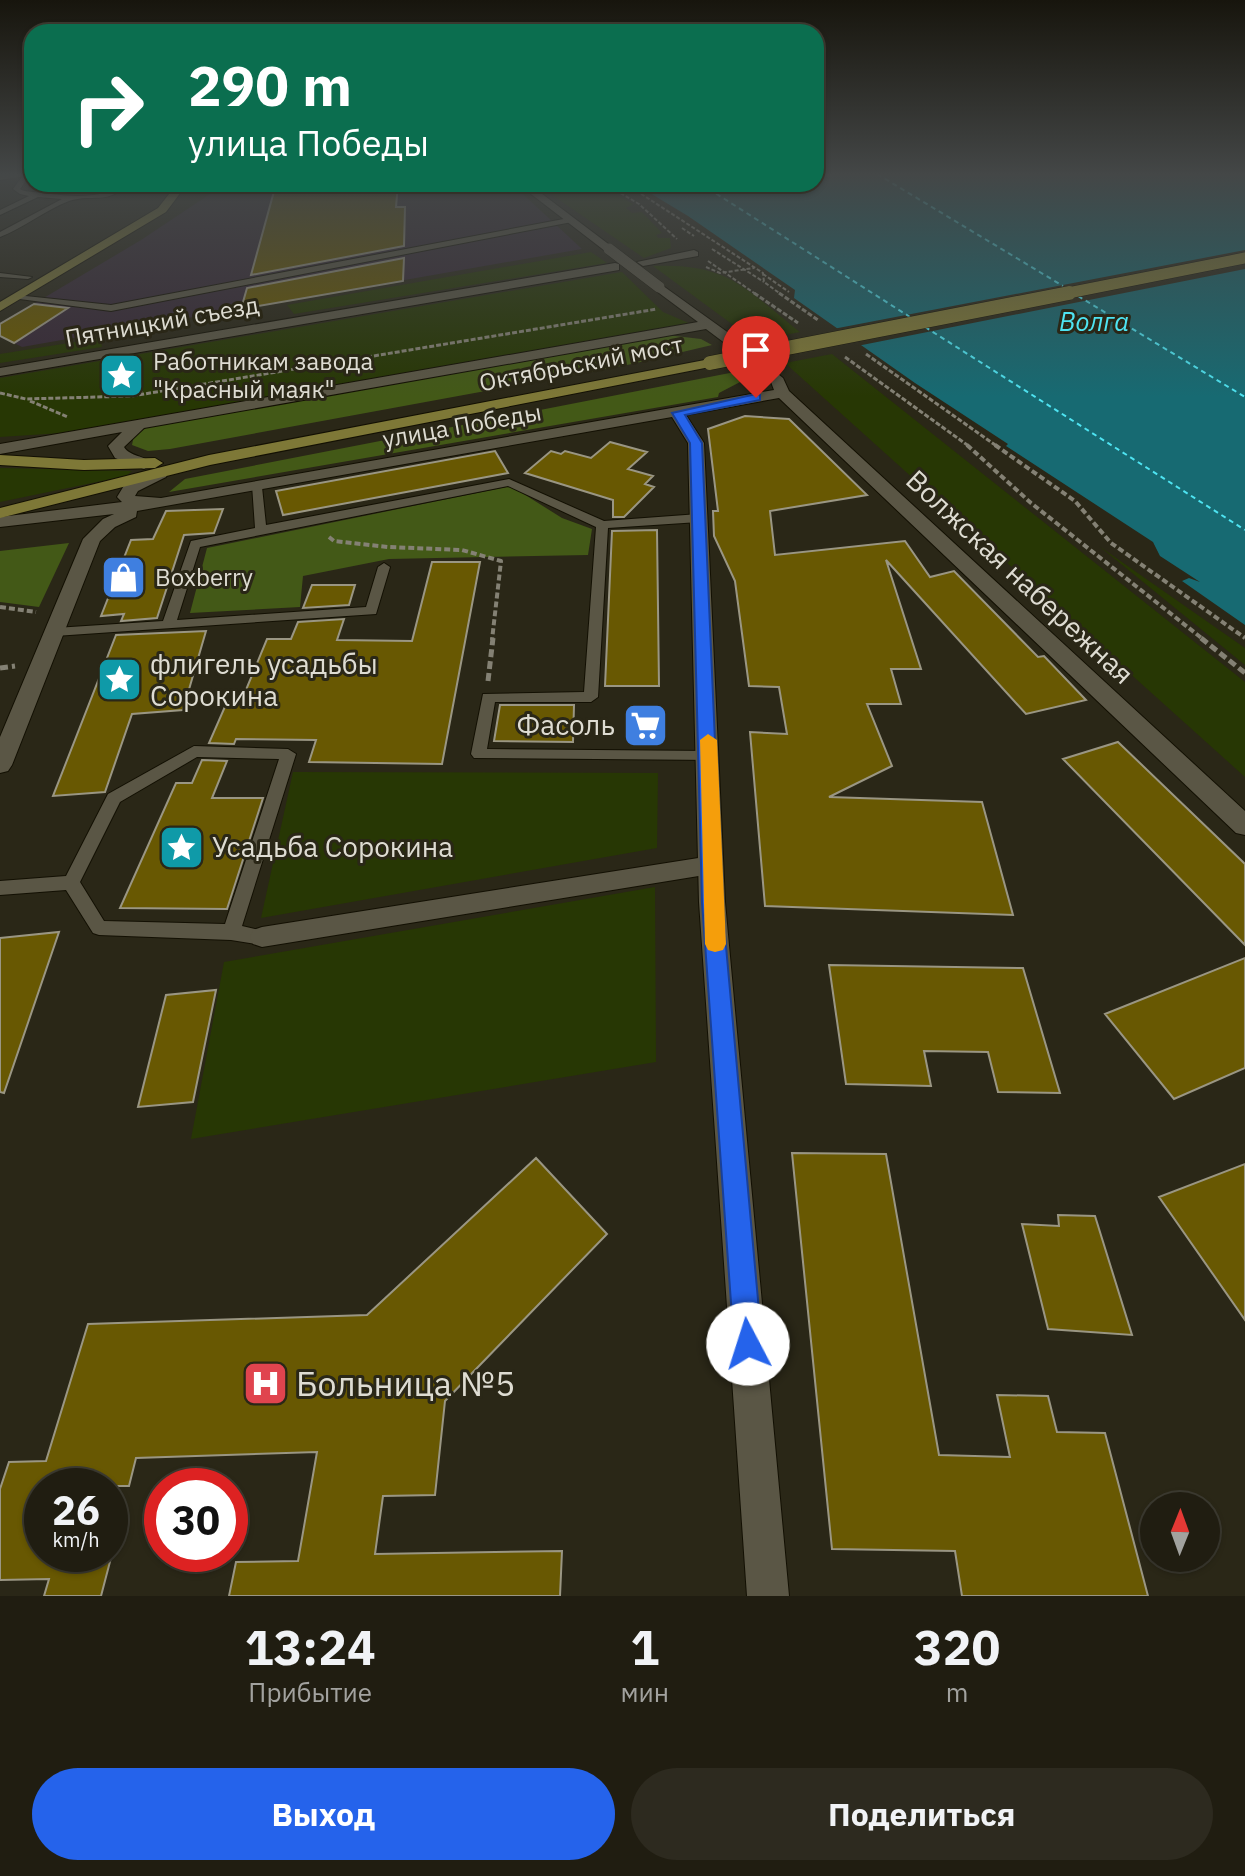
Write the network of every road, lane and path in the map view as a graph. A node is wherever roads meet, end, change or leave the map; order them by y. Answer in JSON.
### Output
{"nodes":[{"id":1,"x":98,"y":248,"type":"edge"},
{"id":2,"x":421,"y":248,"type":"edge"},
{"id":3,"x":608,"y":248,"type":"edge"},
{"id":4,"x":688,"y":248,"type":"edge"},
{"id":5,"x":725,"y":248,"type":"edge"},
{"id":6,"x":694,"y":254,"type":"junction"},
{"id":7,"x":1245,"y":258,"type":"edge"},
{"id":8,"x":643,"y":262,"type":"dead end"},
{"id":9,"x":615,"y":267,"type":"dead end"},
{"id":10,"x":743,"y":270,"type":"dead end"},
{"id":11,"x":763,"y":273,"type":"junction"},
{"id":12,"x":0,"y":275,"type":"edge"},
{"id":13,"x":28,"y":277,"type":"dead end"},
{"id":14,"x":764,"y":282,"type":"junction"},
{"id":15,"x":789,"y":292,"type":"dead end"},
{"id":16,"x":16,"y":298,"type":"junction"},
{"id":17,"x":681,"y":304,"type":"junction"},
{"id":18,"x":0,"y":307,"type":"edge"},
{"id":19,"x":710,"y":324,"type":"junction"},
{"id":20,"x":801,"y":326,"type":"dead end"},
{"id":21,"x":829,"y":328,"type":"dead end"},
{"id":22,"x":855,"y":346,"type":"dead end"},
{"id":23,"x":739,"y":347,"type":"dead end"},
{"id":24,"x":839,"y":353,"type":"dead end"},
{"id":25,"x":762,"y":365,"type":"dead end"},
{"id":26,"x":0,"y":372,"type":"edge"},
{"id":27,"x":127,"y":381,"type":"junction"},
{"id":28,"x":0,"y":393,"type":"edge"},
{"id":29,"x":782,"y":393,"type":"junction"},
{"id":30,"x":143,"y":394,"type":"junction"},
{"id":31,"x":26,"y":399,"type":"junction"},
{"id":32,"x":677,"y":413,"type":"junction"},
{"id":33,"x":81,"y":423,"type":"dead end"},
{"id":34,"x":137,"y":427,"type":"junction"},
{"id":35,"x":0,"y":449,"type":"edge"},
{"id":36,"x":0,"y":460,"type":"edge"},
{"id":37,"x":152,"y":468,"type":"junction"},
{"id":38,"x":256,"y":487,"type":"junction"},
{"id":39,"x":151,"y":504,"type":"junction"},
{"id":40,"x":0,"y":513,"type":"edge"},
{"id":41,"x":699,"y":518,"type":"junction"},
{"id":42,"x":309,"y":521,"type":"junction"},
{"id":43,"x":0,"y":522,"type":"edge"},
{"id":44,"x":602,"y":525,"type":"junction"},
{"id":45,"x":261,"y":530,"type":"junction"},
{"id":46,"x":384,"y":567,"type":"dead end"},
{"id":47,"x":0,"y":607,"type":"edge"},
{"id":48,"x":58,"y":624,"type":"junction"},
{"id":49,"x":169,"y":624,"type":"junction"},
{"id":50,"x":1245,"y":638,"type":"edge"},
{"id":51,"x":1245,"y":673,"type":"edge"},
{"id":52,"x":486,"y":705,"type":"junction"},
{"id":53,"x":709,"y":756,"type":"junction"},
{"id":54,"x":0,"y":765,"type":"edge"},
{"id":55,"x":1245,"y":826,"type":"edge"},
{"id":56,"x":711,"y":865,"type":"junction"},
{"id":57,"x":71,"y":883,"type":"junction"},
{"id":58,"x":0,"y":888,"type":"edge"},
{"id":59,"x":231,"y":932,"type":"junction"},
{"id":60,"x":262,"y":937,"type":"joint"},
{"id":61,"x":768,"y":1596,"type":"edge"}],
"edges":[{"from":1,"to":16,"type":"main road"},
{"from":2,"to":16,"type":"lane"},
{"from":3,"to":17,"type":"street","bridge":true},
{"from":4,"to":6,"type":"path"},
{"from":5,"to":11,"type":"path"},
{"from":6,"to":8,"type":"street"},
{"from":6,"to":20,"type":"path"},
{"from":7,"to":37,"type":"main road","name":"Октябрьский мост","bridge":true},
{"from":9,"to":26,"type":"street","name":"Пятницкий съезд"},
{"from":10,"to":14,"type":"path"},
{"from":11,"to":14,"type":"path"},
{"from":11,"to":15,"type":"path"},
{"from":12,"to":13,"type":"lane"},
{"from":14,"to":21,"type":"path"},
{"from":16,"to":18,"type":"main road"},
{"from":17,"to":19,"type":"street"},
{"from":17,"to":30,"type":"path"},
{"from":19,"to":23,"type":"street"},
{"from":19,"to":34,"type":"street"},
{"from":22,"to":50,"type":"path"},
{"from":24,"to":51,"type":"path"},
{"from":25,"to":29,"type":"street","name":"Волжская набережная"},
{"from":27,"to":27,"type":"path"},
{"from":27,"to":30,"type":"path"},
{"from":28,"to":31,"type":"path"},
{"from":29,"to":32,"type":"street","name":"улица Победы"},
{"from":29,"to":55,"type":"street","name":"Волжская набережная"},
{"from":30,"to":31,"type":"path"},
{"from":31,"to":33,"type":"path"},
{"from":32,"to":38,"type":"street","name":"улица Победы"},
{"from":32,"to":41,"type":"street"},
{"from":34,"to":35,"type":"street"},
{"from":34,"to":37,"type":"street"},
{"from":36,"to":37,"type":"main road"},
{"from":37,"to":39,"type":"street"},
{"from":37,"to":40,"type":"main road"},
{"from":38,"to":39,"type":"street","name":"улица Победы"},
{"from":38,"to":45,"type":"lane"},
{"from":39,"to":43,"type":"street","name":"улица Победы"},
{"from":39,"to":48,"type":"street"},
{"from":41,"to":44,"type":"lane"},
{"from":41,"to":53,"type":"street"},
{"from":42,"to":44,"type":"lane"},
{"from":42,"to":45,"type":"lane"},
{"from":42,"to":52,"type":"path"},
{"from":44,"to":52,"type":"lane"},
{"from":45,"to":49,"type":"lane"},
{"from":46,"to":49,"type":"lane"},
{"from":47,"to":48,"type":"path"},
{"from":48,"to":49,"type":"lane"},
{"from":48,"to":54,"type":"street"},
{"from":52,"to":53,"type":"lane"},
{"from":53,"to":56,"type":"street"},
{"from":56,"to":60,"type":"street"},
{"from":56,"to":61,"type":"street"},
{"from":57,"to":58,"type":"lane"},
{"from":57,"to":59,"type":"lane"},
{"from":57,"to":59,"type":"lane"},
{"from":59,"to":60,"type":"lane"}]}
